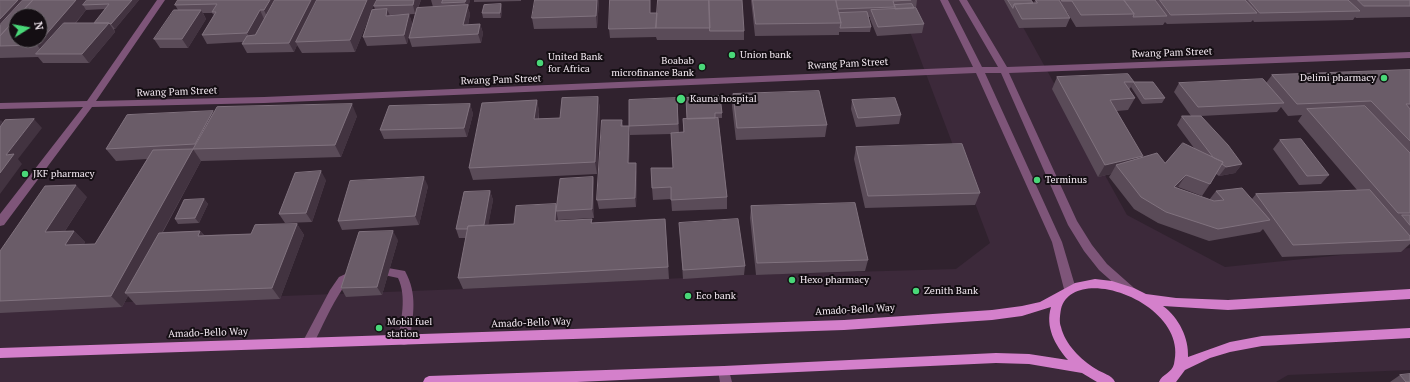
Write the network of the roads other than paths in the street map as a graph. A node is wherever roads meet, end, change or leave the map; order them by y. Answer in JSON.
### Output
{"nodes":[{"id":1,"x":161,"y":0,"type":"edge"},
{"id":2,"x":944,"y":0,"type":"edge"},
{"id":3,"x":963,"y":0,"type":"edge"},
{"id":4,"x":1410,"y":55,"type":"edge"},
{"id":5,"x":979,"y":70,"type":"junction"},
{"id":6,"x":1004,"y":70,"type":"junction"},
{"id":7,"x":0,"y":106,"type":"edge"},
{"id":8,"x":89,"y":106,"type":"junction"},
{"id":9,"x":0,"y":222,"type":"edge"},
{"id":10,"x":388,"y":272,"type":"dead end"},
{"id":11,"x":354,"y":274,"type":"edge"},
{"id":12,"x":1070,"y":289,"type":"junction"},
{"id":13,"x":1129,"y":290,"type":"junction"},
{"id":14,"x":1410,"y":294,"type":"edge"},
{"id":15,"x":1060,"y":297,"type":"junction"},
{"id":16,"x":1146,"y":299,"type":"junction"},
{"id":17,"x":1410,"y":333,"type":"edge"},
{"id":18,"x":404,"y":340,"type":"junction"},
{"id":19,"x":308,"y":343,"type":"junction"},
{"id":20,"x":0,"y":353,"type":"edge"},
{"id":21,"x":1180,"y":366,"type":"junction"},
{"id":22,"x":1084,"y":368,"type":"junction"},
{"id":23,"x":725,"y":376,"type":"edge"},
{"id":24,"x":1106,"y":381,"type":"edge"},
{"id":25,"x":1169,"y":381,"type":"edge"},
{"id":26,"x":429,"y":382,"type":"edge"}],
"edges":[{"from":1,"to":8,"type":"street"},
{"from":2,"to":5,"type":"street"},
{"from":3,"to":6,"type":"street"},
{"from":4,"to":6,"type":"street","name":"Rwang Pam Street"},
{"from":5,"to":6,"type":"street","name":"Rwang Pam Street"},
{"from":5,"to":8,"type":"street","name":"Rwang Pam Street"},
{"from":5,"to":12,"type":"street"},
{"from":6,"to":13,"type":"street"},
{"from":7,"to":8,"type":"street","name":"Rwang Pam Street"},
{"from":8,"to":9,"type":"street"},
{"from":10,"to":18,"type":"street"},
{"from":11,"to":19,"type":"street"},
{"from":12,"to":13,"type":"main road"},
{"from":12,"to":15,"type":"main road","name":"Amado-Bello Way"},
{"from":13,"to":16,"type":"main road"},
{"from":14,"to":16,"type":"main road"},
{"from":15,"to":18,"type":"main road","name":"Amado-Bello Way"},
{"from":15,"to":22,"type":"main road"},
{"from":16,"to":21,"type":"main road"},
{"from":17,"to":21,"type":"main road"},
{"from":18,"to":19,"type":"main road","name":"Amado-Bello Way"},
{"from":19,"to":20,"type":"main road","name":"Amado-Bello Way"},
{"from":21,"to":25,"type":"main road"},
{"from":22,"to":23,"type":"main road"},
{"from":22,"to":24,"type":"main road"},
{"from":23,"to":26,"type":"main road"}]}
